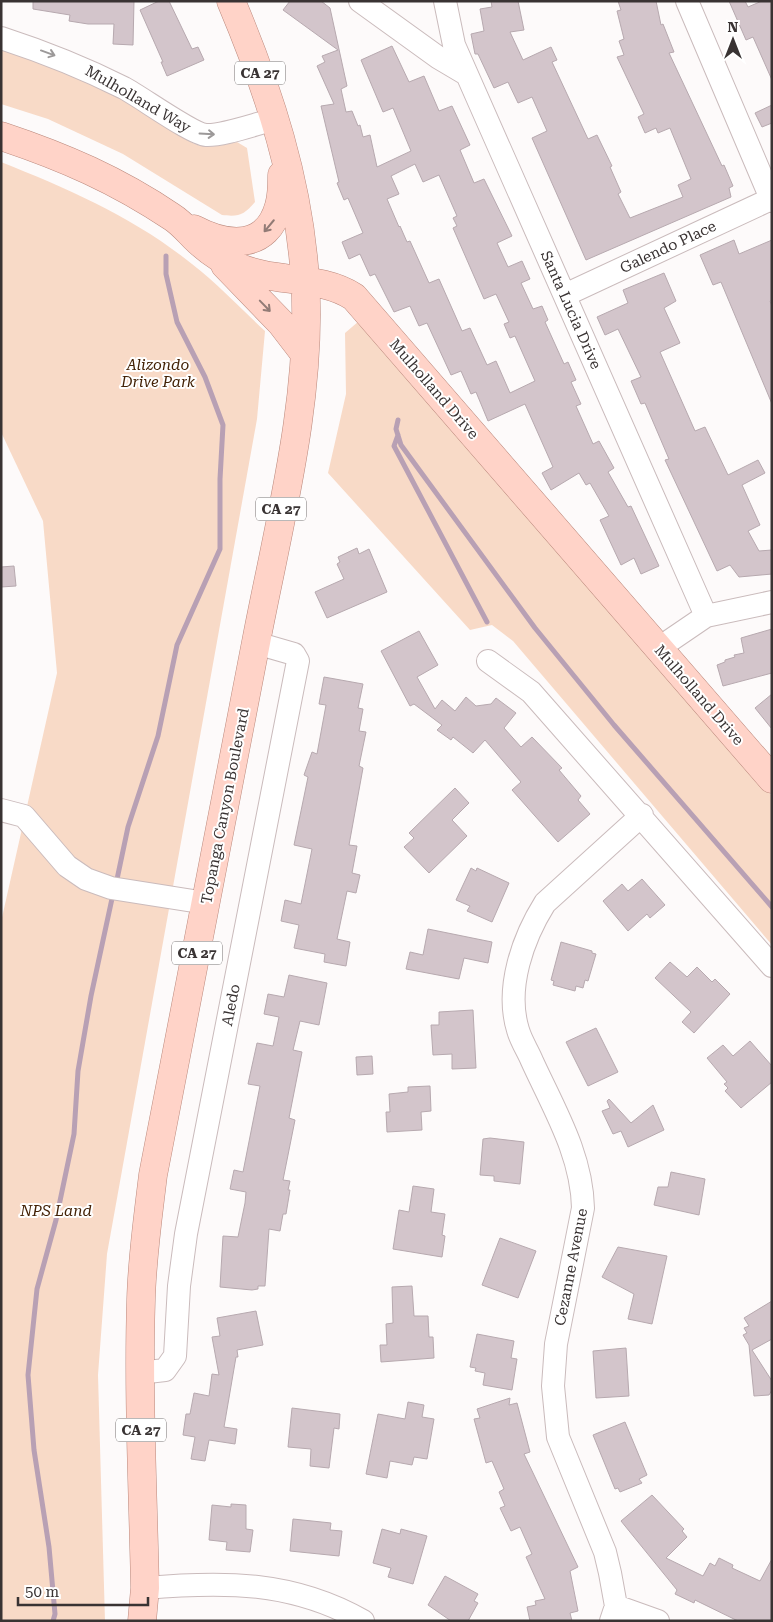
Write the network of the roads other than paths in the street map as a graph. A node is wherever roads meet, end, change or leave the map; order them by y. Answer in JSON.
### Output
{"nodes":[{"id":1,"x":231,"y":1,"type":"edge"},
{"id":2,"x":360,"y":1,"type":"edge"},
{"id":3,"x":445,"y":1,"type":"edge"},
{"id":4,"x":687,"y":1,"type":"edge"},
{"id":5,"x":1,"y":38,"type":"edge"},
{"id":6,"x":466,"y":74,"type":"junction"},
{"id":7,"x":276,"y":119,"type":"junction"},
{"id":8,"x":1,"y":136,"type":"edge"},
{"id":9,"x":283,"y":146,"type":"junction"},
{"id":10,"x":771,"y":200,"type":"edge"},
{"id":11,"x":174,"y":218,"type":"junction"},
{"id":12,"x":219,"y":258,"type":"junction"},
{"id":13,"x":305,"y":281,"type":"junction"},
{"id":14,"x":565,"y":295,"type":"junction"},
{"id":15,"x":304,"y":353,"type":"junction"},
{"id":16,"x":772,"y":602,"type":"edge"},
{"id":17,"x":706,"y":616,"type":"junction"},
{"id":18,"x":256,"y":643,"type":"junction"},
{"id":19,"x":659,"y":648,"type":"junction"},
{"id":20,"x":488,"y":661,"type":"dead end"},
{"id":21,"x":772,"y":779,"type":"edge"},
{"id":22,"x":1,"y":810,"type":"edge"},
{"id":23,"x":642,"y":815,"type":"junction"},
{"id":24,"x":206,"y":904,"type":"junction"},
{"id":25,"x":772,"y":966,"type":"edge"},
{"id":26,"x":139,"y":1373,"type":"junction"},
{"id":27,"x":145,"y":1588,"type":"junction"},
{"id":28,"x":614,"y":1614,"type":"edge"},
{"id":29,"x":142,"y":1621,"type":"edge"},
{"id":30,"x":363,"y":1621,"type":"edge"},
{"id":31,"x":658,"y":1621,"type":"edge"}],
"edges":[{"from":1,"to":7,"type":"main road","name":"Topanga Canyon Boulevard","number":"CA 27"},
{"from":2,"to":6,"type":"street"},
{"from":3,"to":6,"type":"street","name":"Santa Lucia Drive"},
{"from":4,"to":10,"type":"street"},
{"from":5,"to":7,"type":"street","name":"Mulholland Way","one_way":true},
{"from":6,"to":14,"type":"street","name":"Santa Lucia Drive"},
{"from":7,"to":9,"type":"main road","name":"Topanga Canyon Boulevard","number":"CA 27"},
{"from":8,"to":11,"type":"main road","name":"Mulholland Drive"},
{"from":9,"to":11,"type":"main road","one_way":true},
{"from":9,"to":13,"type":"main road","name":"Topanga Canyon Boulevard","number":"CA 27"},
{"from":10,"to":14,"type":"street","name":"Galendo Place"},
{"from":11,"to":12,"type":"main road","name":"Mulholland Drive"},
{"from":12,"to":13,"type":"main road","name":"Mulholland Drive"},
{"from":12,"to":15,"type":"main road","one_way":true},
{"from":13,"to":15,"type":"main road","name":"Topanga Canyon Boulevard","number":"CA 27"},
{"from":13,"to":19,"type":"main road","name":"Mulholland Drive"},
{"from":14,"to":17,"type":"street","name":"Santa Lucia Drive"},
{"from":15,"to":18,"type":"main road","name":"Topanga Canyon Boulevard","number":"CA 27"},
{"from":16,"to":17,"type":"street"},
{"from":17,"to":19,"type":"street"},
{"from":18,"to":24,"type":"main road","name":"Topanga Canyon Boulevard","number":"CA 27"},
{"from":18,"to":26,"type":"street","name":"Aledo"},
{"from":19,"to":21,"type":"main road","name":"Mulholland Drive"},
{"from":20,"to":23,"type":"street"},
{"from":22,"to":24,"type":"street"},
{"from":23,"to":25,"type":"street"},
{"from":23,"to":28,"type":"street","name":"Cezanne Avenue"},
{"from":24,"to":26,"type":"main road","name":"Topanga Canyon Boulevard","number":"CA 27"},
{"from":26,"to":27,"type":"main road","name":"Topanga Canyon Boulevard","number":"CA 27"},
{"from":27,"to":29,"type":"main road","name":"Topanga Canyon Boulevard","number":"CA 27"},
{"from":27,"to":30,"type":"street"},
{"from":28,"to":31,"type":"street"}]}
